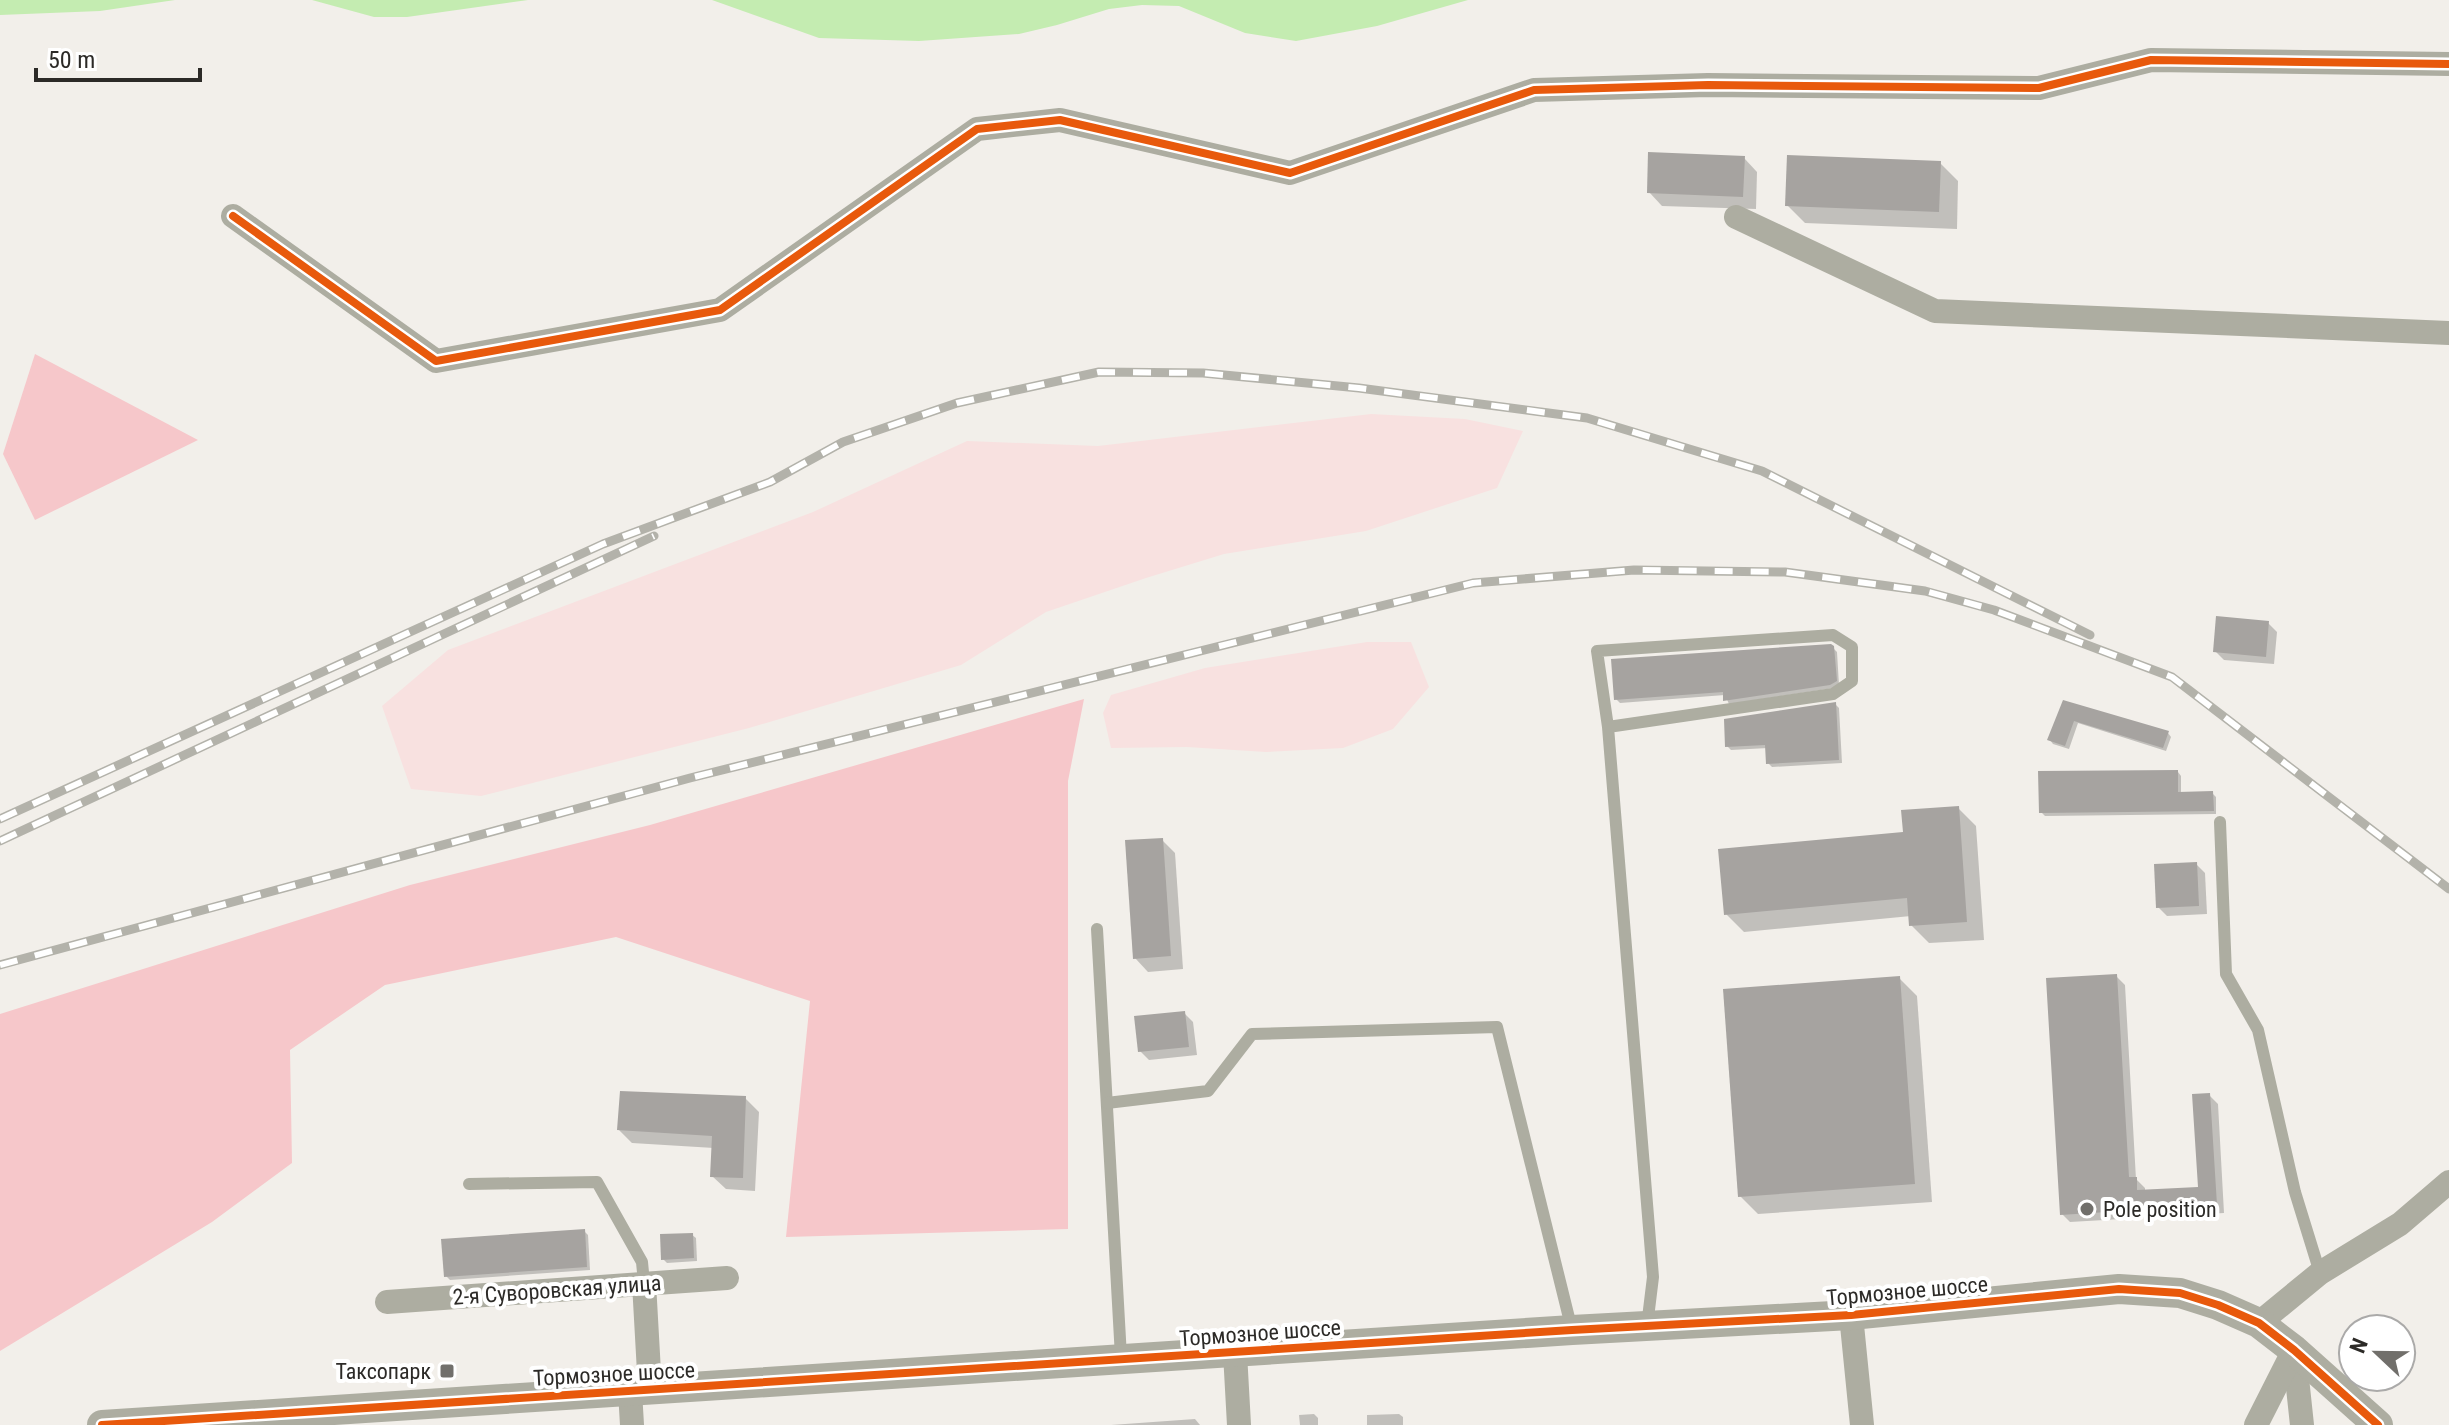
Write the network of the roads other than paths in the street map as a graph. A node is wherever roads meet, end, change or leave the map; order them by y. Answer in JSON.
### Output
{"nodes":[{"id":1,"x":2449,"y":64,"type":"edge"},
{"id":2,"x":233,"y":216,"type":"dead end"},
{"id":3,"x":1736,"y":217,"type":"dead end"},
{"id":4,"x":2449,"y":333,"type":"edge"},
{"id":5,"x":1608,"y":727,"type":"junction"},
{"id":6,"x":2220,"y":822,"type":"dead end"},
{"id":7,"x":1097,"y":929,"type":"dead end"},
{"id":8,"x":1107,"y":1103,"type":"junction"},
{"id":9,"x":2449,"y":1182,"type":"edge"},
{"id":10,"x":469,"y":1184,"type":"dead end"},
{"id":11,"x":2320,"y":1273,"type":"junction"},
{"id":12,"x":727,"y":1278,"type":"dead end"},
{"id":13,"x":644,"y":1283,"type":"junction"},
{"id":14,"x":387,"y":1302,"type":"dead end"},
{"id":15,"x":1851,"y":1315,"type":"junction"},
{"id":16,"x":2259,"y":1323,"type":"junction"},
{"id":17,"x":1647,"y":1326,"type":"junction"},
{"id":18,"x":1572,"y":1330,"type":"junction"},
{"id":19,"x":2294,"y":1350,"type":"junction"},
{"id":20,"x":1235,"y":1353,"type":"junction"},
{"id":21,"x":1121,"y":1360,"type":"junction"},
{"id":22,"x":640,"y":1390,"type":"junction"},
{"id":23,"x":102,"y":1425,"type":"edge"},
{"id":24,"x":632,"y":1425,"type":"edge"},
{"id":25,"x":1239,"y":1425,"type":"edge"},
{"id":26,"x":1862,"y":1425,"type":"edge"},
{"id":27,"x":2256,"y":1425,"type":"edge"},
{"id":28,"x":2302,"y":1425,"type":"edge"},
{"id":29,"x":2378,"y":1425,"type":"edge"}],
"edges":[{"from":1,"to":2,"type":"street"},
{"from":3,"to":4,"type":"street"},
{"from":5,"to":5,"type":"lane"},
{"from":5,"to":17,"type":"lane"},
{"from":6,"to":11,"type":"lane"},
{"from":7,"to":8,"type":"lane"},
{"from":8,"to":18,"type":"lane"},
{"from":8,"to":21,"type":"lane"},
{"from":9,"to":11,"type":"street"},
{"from":10,"to":13,"type":"lane"},
{"from":11,"to":16,"type":"street"},
{"from":12,"to":13,"type":"street","name":"2-я Суворовская улица"},
{"from":13,"to":14,"type":"street","name":"2-я Суворовская улица"},
{"from":13,"to":22,"type":"street"},
{"from":15,"to":16,"type":"street","name":"Тормозное шоссе"},
{"from":15,"to":17,"type":"street","name":"Тормозное шоссе"},
{"from":15,"to":26,"type":"street"},
{"from":16,"to":19,"type":"street","name":"Тормозное шоссе"},
{"from":17,"to":18,"type":"street","name":"Тормозное шоссе"},
{"from":18,"to":20,"type":"street","name":"Тормозное шоссе"},
{"from":19,"to":27,"type":"street"},
{"from":19,"to":28,"type":"street"},
{"from":19,"to":29,"type":"street","name":"Тормозное шоссе"},
{"from":20,"to":21,"type":"street","name":"Тормозное шоссе"},
{"from":20,"to":25,"type":"street"},
{"from":21,"to":22,"type":"street","name":"Тормозное шоссе"},
{"from":22,"to":23,"type":"street","name":"Тормозное шоссе"},
{"from":22,"to":24,"type":"street"}]}
